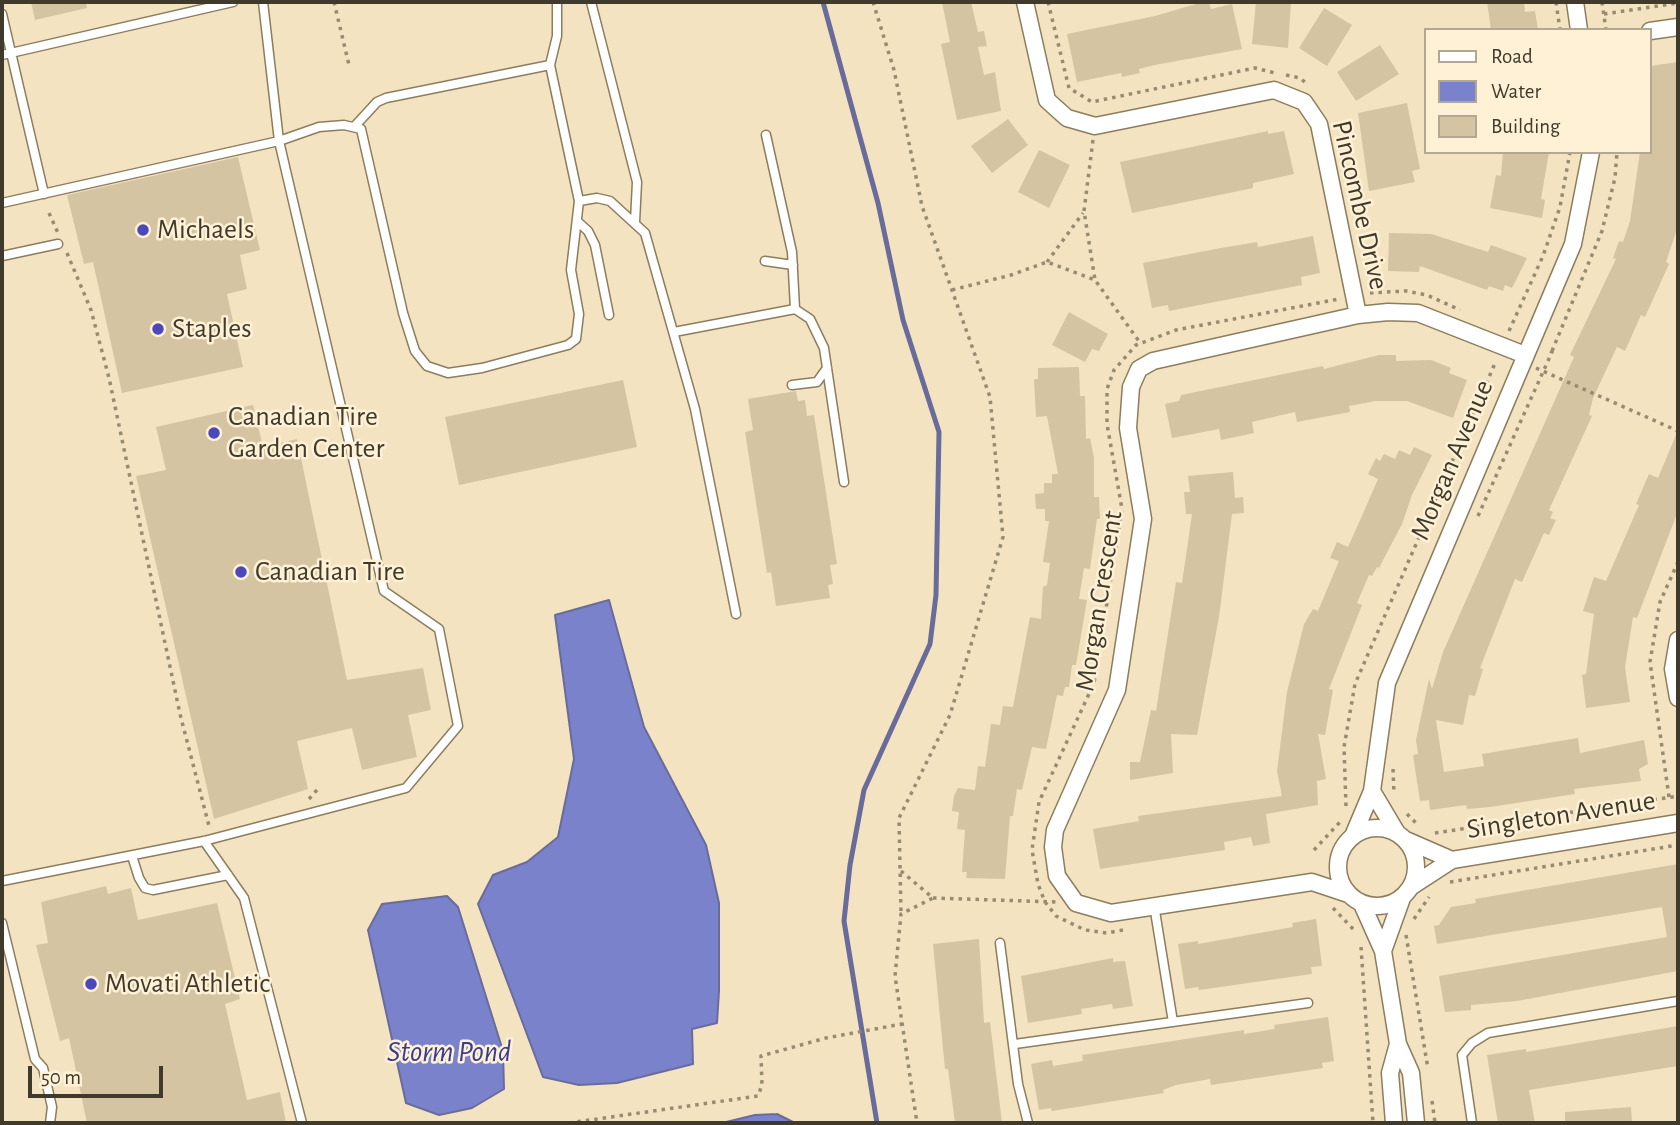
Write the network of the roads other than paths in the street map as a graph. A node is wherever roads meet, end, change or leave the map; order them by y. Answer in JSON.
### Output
{"nodes":[{"id":1,"x":233,"y":2,"type":"edge"},
{"id":2,"x":263,"y":2,"type":"edge"},
{"id":3,"x":557,"y":2,"type":"edge"},
{"id":4,"x":591,"y":2,"type":"edge"},
{"id":5,"x":1025,"y":2,"type":"edge"},
{"id":6,"x":1575,"y":2,"type":"edge"},
{"id":7,"x":2,"y":14,"type":"edge"},
{"id":8,"x":1678,"y":27,"type":"edge"},
{"id":9,"x":1579,"y":28,"type":"edge"},
{"id":10,"x":1652,"y":31,"type":"edge"},
{"id":11,"x":6,"y":54,"type":"edge"},
{"id":12,"x":550,"y":65,"type":"junction"},
{"id":13,"x":355,"y":127,"type":"junction"},
{"id":14,"x":765,"y":135,"type":"dead end"},
{"id":15,"x":279,"y":141,"type":"junction"},
{"id":16,"x":1591,"y":154,"type":"edge"},
{"id":17,"x":44,"y":194,"type":"junction"},
{"id":18,"x":579,"y":201,"type":"junction"},
{"id":19,"x":2,"y":203,"type":"edge"},
{"id":20,"x":578,"y":222,"type":"junction"},
{"id":21,"x":635,"y":222,"type":"junction"},
{"id":22,"x":58,"y":244,"type":"dead end"},
{"id":23,"x":2,"y":256,"type":"edge"},
{"id":24,"x":765,"y":261,"type":"dead end"},
{"id":25,"x":793,"y":265,"type":"junction"},
{"id":26,"x":794,"y":309,"type":"junction"},
{"id":27,"x":609,"y":314,"type":"dead end"},
{"id":28,"x":1358,"y":315,"type":"junction"},
{"id":29,"x":674,"y":332,"type":"junction"},
{"id":30,"x":1526,"y":353,"type":"junction"},
{"id":31,"x":827,"y":368,"type":"junction"},
{"id":32,"x":792,"y":385,"type":"dead end"},
{"id":33,"x":844,"y":482,"type":"dead end"},
{"id":34,"x":736,"y":614,"type":"dead end"},
{"id":35,"x":1678,"y":640,"type":"edge"},
{"id":36,"x":1678,"y":698,"type":"edge"},
{"id":37,"x":1372,"y":791,"type":"junction"},
{"id":38,"x":1678,"y":823,"type":"edge"},
{"id":39,"x":1353,"y":836,"type":"junction"},
{"id":40,"x":1401,"y":836,"type":"junction"},
{"id":41,"x":204,"y":841,"type":"junction"},
{"id":42,"x":1340,"y":854,"type":"junction"},
{"id":43,"x":132,"y":856,"type":"junction"},
{"id":44,"x":1452,"y":860,"type":"junction"},
{"id":45,"x":228,"y":875,"type":"junction"},
{"id":46,"x":2,"y":881,"type":"edge"},
{"id":47,"x":1312,"y":882,"type":"junction"},
{"id":48,"x":1407,"y":892,"type":"junction"},
{"id":49,"x":1355,"y":899,"type":"junction"},
{"id":50,"x":1154,"y":905,"type":"junction"},
{"id":51,"x":2,"y":923,"type":"edge"},
{"id":52,"x":1000,"y":943,"type":"dead end"},
{"id":53,"x":1383,"y":951,"type":"junction"},
{"id":54,"x":1678,"y":1001,"type":"edge"},
{"id":55,"x":1308,"y":1003,"type":"dead end"},
{"id":56,"x":1173,"y":1022,"type":"junction"},
{"id":57,"x":1015,"y":1044,"type":"junction"},
{"id":58,"x":1398,"y":1044,"type":"junction"},
{"id":59,"x":50,"y":1123,"type":"edge"},
{"id":60,"x":302,"y":1123,"type":"edge"},
{"id":61,"x":1028,"y":1123,"type":"edge"},
{"id":62,"x":1394,"y":1123,"type":"edge"},
{"id":63,"x":1416,"y":1123,"type":"edge"},
{"id":64,"x":1472,"y":1123,"type":"edge"}],
"edges":[{"from":1,"to":11,"type":"lane"},
{"from":2,"to":15,"type":"lane"},
{"from":3,"to":12,"type":"lane"},
{"from":4,"to":21,"type":"lane"},
{"from":5,"to":28,"type":"street","name":"Pincombe Drive"},
{"from":6,"to":9,"type":"street"},
{"from":7,"to":11,"type":"lane"},
{"from":8,"to":10,"type":"street"},
{"from":11,"to":17,"type":"lane"},
{"from":12,"to":13,"type":"lane"},
{"from":12,"to":18,"type":"lane"},
{"from":13,"to":15,"type":"lane"},
{"from":13,"to":20,"type":"lane"},
{"from":14,"to":25,"type":"lane"},
{"from":15,"to":17,"type":"lane"},
{"from":15,"to":41,"type":"lane"},
{"from":16,"to":30,"type":"street","name":"Morgan Avenue"},
{"from":17,"to":19,"type":"lane"},
{"from":18,"to":20,"type":"lane"},
{"from":18,"to":21,"type":"lane"},
{"from":20,"to":27,"type":"lane"},
{"from":21,"to":29,"type":"lane"},
{"from":22,"to":23,"type":"lane"},
{"from":24,"to":25,"type":"lane"},
{"from":25,"to":26,"type":"lane"},
{"from":26,"to":29,"type":"lane"},
{"from":26,"to":31,"type":"lane"},
{"from":28,"to":30,"type":"street"},
{"from":28,"to":50,"type":"street","name":"Morgan Crescent"},
{"from":29,"to":34,"type":"lane"},
{"from":30,"to":37,"type":"street","name":"Morgan Avenue"},
{"from":31,"to":32,"type":"lane"},
{"from":31,"to":33,"type":"lane"},
{"from":35,"to":36,"type":"street"},
{"from":37,"to":39,"type":"street","name":"Morgan Avenue"},
{"from":37,"to":40,"type":"street"},
{"from":38,"to":44,"type":"street","name":"Singleton Avenue"},
{"from":39,"to":40,"type":"street"},
{"from":39,"to":42,"type":"street"},
{"from":40,"to":44,"type":"street","name":"Singleton Avenue"},
{"from":40,"to":48,"type":"street"},
{"from":41,"to":43,"type":"lane"},
{"from":41,"to":45,"type":"lane"},
{"from":42,"to":47,"type":"street"},
{"from":42,"to":49,"type":"street"},
{"from":43,"to":45,"type":"lane"},
{"from":43,"to":46,"type":"lane"},
{"from":44,"to":48,"type":"street","name":"Singleton Avenue"},
{"from":45,"to":60,"type":"lane"},
{"from":47,"to":49,"type":"street"},
{"from":47,"to":50,"type":"street"},
{"from":48,"to":49,"type":"street"},
{"from":48,"to":53,"type":"street"},
{"from":49,"to":53,"type":"street"},
{"from":50,"to":56,"type":"lane"},
{"from":51,"to":59,"type":"lane"},
{"from":52,"to":57,"type":"lane"},
{"from":53,"to":58,"type":"street"},
{"from":54,"to":64,"type":"lane"},
{"from":55,"to":56,"type":"lane"},
{"from":56,"to":57,"type":"lane"},
{"from":57,"to":61,"type":"lane"},
{"from":58,"to":62,"type":"street"},
{"from":58,"to":63,"type":"street"}]}
